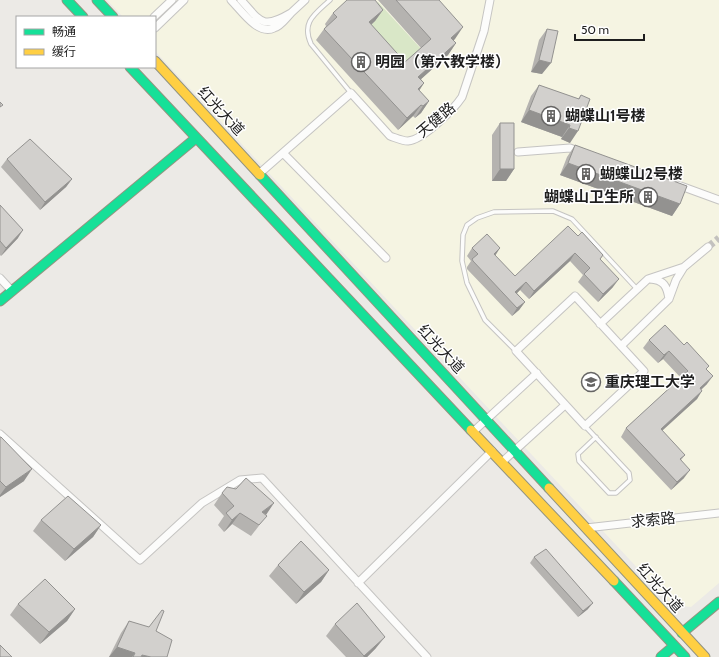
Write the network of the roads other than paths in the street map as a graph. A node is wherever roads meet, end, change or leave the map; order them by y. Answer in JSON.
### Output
{"nodes":[{"id":1,"x":67,"y":0,"type":"edge"},
{"id":2,"x":98,"y":0,"type":"edge"},
{"id":3,"x":172,"y":0,"type":"edge"},
{"id":4,"x":184,"y":0,"type":"edge"},
{"id":5,"x":231,"y":0,"type":"edge"},
{"id":6,"x":241,"y":0,"type":"edge"},
{"id":7,"x":305,"y":0,"type":"edge"},
{"id":8,"x":330,"y":0,"type":"edge"},
{"id":9,"x":490,"y":0,"type":"edge"},
{"id":10,"x":291,"y":13,"type":"junction"},
{"id":11,"x":82,"y":16,"type":"edge"},
{"id":12,"x":112,"y":16,"type":"edge"},
{"id":13,"x":155,"y":16,"type":"edge"},
{"id":14,"x":156,"y":27,"type":"edge"},
{"id":15,"x":156,"y":62,"type":"edge"},
{"id":16,"x":131,"y":68,"type":"edge"},
{"id":17,"x":351,"y":93,"type":"junction"},
{"id":18,"x":196,"y":138,"type":"junction"},
{"id":19,"x":518,"y":152,"type":"dead end"},
{"id":20,"x":284,"y":153,"type":"junction"},
{"id":21,"x":592,"y":156,"type":"edge"},
{"id":22,"x":260,"y":173,"type":"junction"},
{"id":23,"x":667,"y":182,"type":"edge"},
{"id":24,"x":719,"y":200,"type":"edge"},
{"id":25,"x":708,"y":247,"type":"tunnel mouth"},
{"id":26,"x":386,"y":258,"type":"dead end"},
{"id":27,"x":684,"y":267,"type":"junction"},
{"id":28,"x":0,"y":278,"type":"edge"},
{"id":29,"x":648,"y":279,"type":"junction"},
{"id":30,"x":638,"y":289,"type":"junction"},
{"id":31,"x":12,"y":291,"type":"junction"},
{"id":32,"x":669,"y":299,"type":"junction"},
{"id":33,"x":0,"y":301,"type":"edge"},
{"id":34,"x":600,"y":324,"type":"junction"},
{"id":35,"x":621,"y":346,"type":"junction"},
{"id":36,"x":516,"y":351,"type":"junction"},
{"id":37,"x":537,"y":373,"type":"junction"},
{"id":38,"x":566,"y":405,"type":"junction"},
{"id":39,"x":487,"y":419,"type":"junction"},
{"id":40,"x":585,"y":426,"type":"junction"},
{"id":41,"x":474,"y":431,"type":"junction"},
{"id":42,"x":0,"y":434,"type":"edge"},
{"id":43,"x":596,"y":437,"type":"junction"},
{"id":44,"x":515,"y":450,"type":"junction"},
{"id":45,"x":492,"y":452,"type":"junction"},
{"id":46,"x":502,"y":462,"type":"junction"},
{"id":47,"x":719,"y":513,"type":"edge"},
{"id":48,"x":586,"y":528,"type":"junction"},
{"id":49,"x":358,"y":582,"type":"junction"},
{"id":50,"x":719,"y":602,"type":"edge"},
{"id":51,"x":682,"y":633,"type":"junction"},
{"id":52,"x":674,"y":646,"type":"junction"},
{"id":53,"x":427,"y":657,"type":"edge"},
{"id":54,"x":660,"y":657,"type":"edge"},
{"id":55,"x":673,"y":657,"type":"edge"},
{"id":56,"x":685,"y":657,"type":"edge"},
{"id":57,"x":705,"y":657,"type":"edge"}],
"edges":[{"from":1,"to":11,"type":"main road"},
{"from":2,"to":12,"type":"main road"},
{"from":3,"to":13,"type":"street"},
{"from":4,"to":14,"type":"street"},
{"from":5,"to":10,"type":"street"},
{"from":6,"to":10,"type":"street"},
{"from":7,"to":10,"type":"street"},
{"from":8,"to":17,"type":"lane"},
{"from":9,"to":17,"type":"street","name":"天健路"},
{"from":15,"to":22,"type":"main road","name":"红光大道"},
{"from":16,"to":18,"type":"main road","name":"红光大道"},
{"from":17,"to":20,"type":"street"},
{"from":18,"to":31,"type":"main road"},
{"from":18,"to":41,"type":"main road","name":"红光大道"},
{"from":19,"to":21,"type":"street"},
{"from":20,"to":22,"type":"street"},
{"from":20,"to":26,"type":"street"},
{"from":22,"to":39,"type":"main road","name":"红光大道"},
{"from":23,"to":24,"type":"street"},
{"from":25,"to":27,"type":"street"},
{"from":27,"to":29,"type":"street"},
{"from":27,"to":32,"type":"street"},
{"from":28,"to":31,"type":"street"},
{"from":29,"to":30,"type":"street"},
{"from":29,"to":32,"type":"street"},
{"from":30,"to":34,"type":"street"},
{"from":30,"to":36,"type":"lane"},
{"from":31,"to":33,"type":"main road"},
{"from":32,"to":35,"type":"street"},
{"from":34,"to":35,"type":"street"},
{"from":34,"to":36,"type":"street"},
{"from":35,"to":40,"type":"street"},
{"from":36,"to":37,"type":"street"},
{"from":37,"to":38,"type":"street"},
{"from":37,"to":39,"type":"street"},
{"from":38,"to":40,"type":"street"},
{"from":38,"to":44,"type":"street"},
{"from":39,"to":41,"type":"street"},
{"from":39,"to":44,"type":"main road","name":"红光大道"},
{"from":40,"to":43,"type":"lane"},
{"from":41,"to":45,"type":"main road","name":"红光大道"},
{"from":42,"to":49,"type":"street"},
{"from":43,"to":43,"type":"lane"},
{"from":44,"to":46,"type":"street"},
{"from":44,"to":48,"type":"main road","name":"红光大道"},
{"from":45,"to":46,"type":"main road","name":"红光大道"},
{"from":45,"to":49,"type":"street"},
{"from":46,"to":52,"type":"main road","name":"红光大道"},
{"from":47,"to":48,"type":"street","name":"求索路"},
{"from":48,"to":51,"type":"main road","name":"红光大道"},
{"from":49,"to":53,"type":"street"},
{"from":50,"to":51,"type":"main road"},
{"from":51,"to":57,"type":"main road","name":"红光大道"},
{"from":52,"to":54,"type":"main road"},
{"from":52,"to":55,"type":"main road"},
{"from":52,"to":56,"type":"main road","name":"红光大道"}]}
